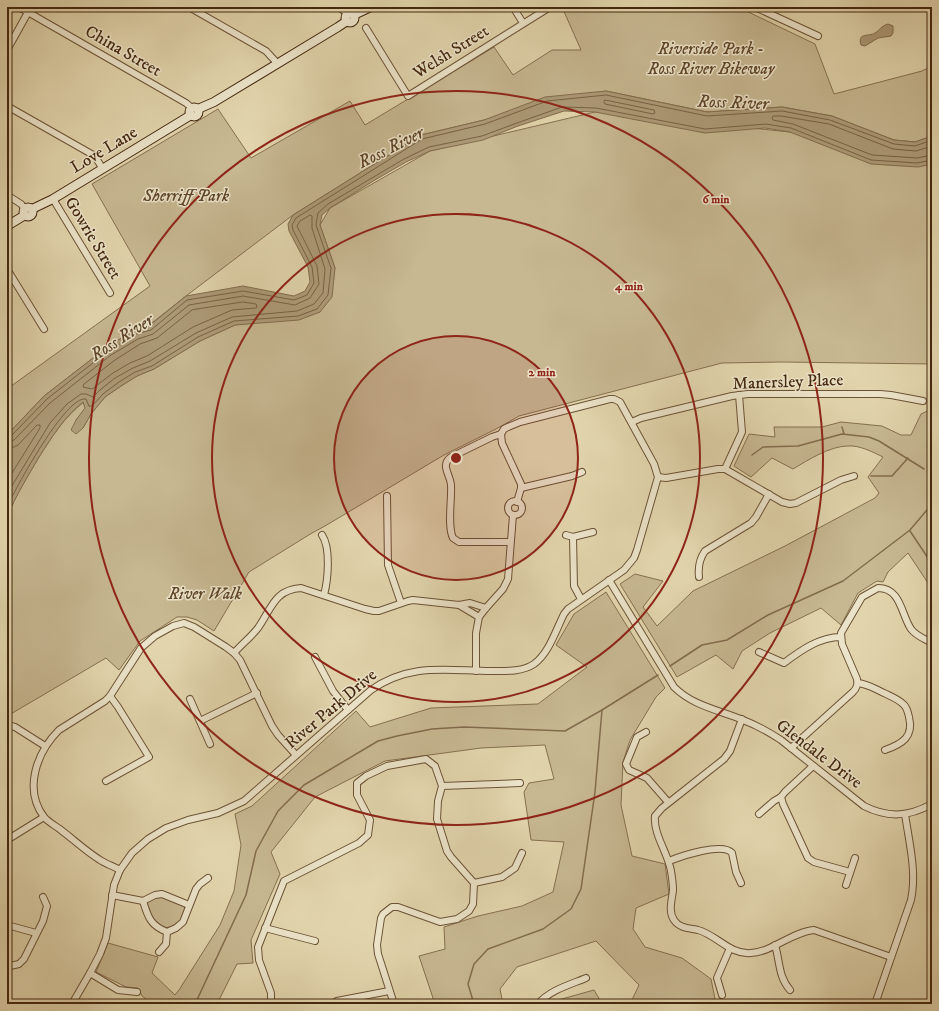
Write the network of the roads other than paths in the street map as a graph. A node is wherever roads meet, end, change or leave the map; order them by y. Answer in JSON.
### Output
{"nodes":[{"id":1,"x":19,"y":7,"type":"edge"},
{"id":2,"x":189,"y":7,"type":"edge"},
{"id":3,"x":338,"y":7,"type":"edge"},
{"id":4,"x":371,"y":7,"type":"edge"},
{"id":5,"x":513,"y":7,"type":"edge"},
{"id":6,"x":550,"y":7,"type":"edge"},
{"id":7,"x":755,"y":7,"type":"edge"},
{"id":8,"x":30,"y":10,"type":"edge"},
{"id":9,"x":349,"y":17,"type":"junction"},
{"id":10,"x":523,"y":23,"type":"junction"},
{"id":11,"x":366,"y":28,"type":"dead end"},
{"id":12,"x":818,"y":36,"type":"dead end"},
{"id":13,"x":7,"y":50,"type":"edge"},
{"id":14,"x":278,"y":64,"type":"junction"},
{"id":15,"x":7,"y":106,"type":"edge"},
{"id":16,"x":193,"y":111,"type":"junction"},
{"id":17,"x":102,"y":168,"type":"junction"},
{"id":18,"x":7,"y":195,"type":"edge"},
{"id":19,"x":53,"y":199,"type":"junction"},
{"id":20,"x":27,"y":211,"type":"junction"},
{"id":21,"x":7,"y":226,"type":"edge"},
{"id":22,"x":7,"y":269,"type":"edge"},
{"id":23,"x":110,"y":293,"type":"dead end"},
{"id":24,"x":44,"y":329,"type":"dead end"},
{"id":25,"x":739,"y":395,"type":"junction"},
{"id":26,"x":923,"y":401,"type":"dead end"},
{"id":27,"x":632,"y":422,"type":"junction"},
{"id":28,"x":501,"y":434,"type":"junction"},
{"id":29,"x":725,"y":469,"type":"junction"},
{"id":30,"x":582,"y":472,"type":"dead end"},
{"id":31,"x":854,"y":476,"type":"dead end"},
{"id":32,"x":658,"y":477,"type":"junction"},
{"id":33,"x":521,"y":488,"type":"junction"},
{"id":34,"x":769,"y":494,"type":"junction"},
{"id":35,"x":387,"y":496,"type":"dead end"},
{"id":36,"x":593,"y":532,"type":"dead end"},
{"id":37,"x":322,"y":535,"type":"dead end"},
{"id":38,"x":510,"y":542,"type":"junction"},
{"id":39,"x":699,"y":577,"type":"dead end"},
{"id":40,"x":609,"y":580,"type":"junction"},
{"id":41,"x":324,"y":595,"type":"junction"},
{"id":42,"x":581,"y":600,"type":"junction"},
{"id":43,"x":401,"y":603,"type":"junction"},
{"id":44,"x":459,"y":605,"type":"junction"},
{"id":45,"x":486,"y":608,"type":"junction"},
{"id":46,"x":480,"y":617,"type":"junction"},
{"id":47,"x":841,"y":637,"type":"junction"},
{"id":48,"x":932,"y":643,"type":"edge"},
{"id":49,"x":759,"y":652,"type":"dead end"},
{"id":50,"x":234,"y":653,"type":"junction"},
{"id":51,"x":315,"y":657,"type":"dead end"},
{"id":52,"x":476,"y":671,"type":"junction"},
{"id":53,"x":858,"y":683,"type":"junction"},
{"id":54,"x":257,"y":693,"type":"junction"},
{"id":55,"x":110,"y":696,"type":"junction"},
{"id":56,"x":190,"y":699,"type":"dead end"},
{"id":57,"x":348,"y":710,"type":"junction"},
{"id":58,"x":742,"y":719,"type":"junction"},
{"id":59,"x":200,"y":721,"type":"junction"},
{"id":60,"x":7,"y":725,"type":"edge"},
{"id":61,"x":646,"y":732,"type":"dead end"},
{"id":62,"x":210,"y":744,"type":"dead end"},
{"id":63,"x":45,"y":746,"type":"junction"},
{"id":64,"x":791,"y":748,"type":"junction"},
{"id":65,"x":885,"y":750,"type":"dead end"},
{"id":66,"x":296,"y":756,"type":"junction"},
{"id":67,"x":813,"y":766,"type":"junction"},
{"id":68,"x":106,"y":782,"type":"dead end"},
{"id":69,"x":520,"y":783,"type":"dead end"},
{"id":70,"x":442,"y":786,"type":"junction"},
{"id":71,"x":781,"y":798,"type":"junction"},
{"id":72,"x":668,"y":802,"type":"junction"},
{"id":73,"x":932,"y":804,"type":"edge"},
{"id":74,"x":759,"y":814,"type":"dead end"},
{"id":75,"x":905,"y":814,"type":"junction"},
{"id":76,"x":44,"y":818,"type":"junction"},
{"id":77,"x":7,"y":840,"type":"edge"},
{"id":78,"x":522,"y":852,"type":"dead end"},
{"id":79,"x":855,"y":858,"type":"dead end"},
{"id":80,"x":669,"y":861,"type":"junction"},
{"id":81,"x":120,"y":870,"type":"junction"},
{"id":82,"x":850,"y":872,"type":"junction"},
{"id":83,"x":208,"y":878,"type":"dead end"},
{"id":84,"x":474,"y":883,"type":"junction"},
{"id":85,"x":741,"y":883,"type":"dead end"},
{"id":86,"x":846,"y":885,"type":"dead end"},
{"id":87,"x":112,"y":895,"type":"junction"},
{"id":88,"x":43,"y":896,"type":"dead end"},
{"id":89,"x":143,"y":901,"type":"junction"},
{"id":90,"x":189,"y":905,"type":"junction"},
{"id":91,"x":7,"y":925,"type":"edge"},
{"id":92,"x":265,"y":928,"type":"junction"},
{"id":93,"x":167,"y":932,"type":"junction"},
{"id":94,"x":36,"y":934,"type":"junction"},
{"id":95,"x":315,"y":941,"type":"dead end"},
{"id":96,"x":775,"y":945,"type":"junction"},
{"id":97,"x":730,"y":948,"type":"junction"},
{"id":98,"x":159,"y":952,"type":"dead end"},
{"id":99,"x":891,"y":957,"type":"junction"},
{"id":100,"x":10,"y":966,"type":"dead end"},
{"id":101,"x":90,"y":973,"type":"junction"},
{"id":102,"x":586,"y":978,"type":"dead end"},
{"id":103,"x":389,"y":990,"type":"junction"},
{"id":104,"x":790,"y":990,"type":"dead end"},
{"id":105,"x":137,"y":992,"type":"dead end"},
{"id":106,"x":722,"y":995,"type":"dead end"},
{"id":107,"x":337,"y":1001,"type":"dead end"},
{"id":108,"x":72,"y":1004,"type":"edge"},
{"id":109,"x":271,"y":1004,"type":"edge"},
{"id":110,"x":394,"y":1004,"type":"edge"},
{"id":111,"x":538,"y":1004,"type":"edge"},
{"id":112,"x":875,"y":1004,"type":"edge"}],
"edges":[{"from":1,"to":8,"type":"street","name":"China Street"},
{"from":2,"to":14,"type":"street"},
{"from":3,"to":9,"type":"street"},
{"from":4,"to":9,"type":"street","name":"Love Lane"},
{"from":5,"to":10,"type":"street"},
{"from":6,"to":10,"type":"street","name":"Welsh Street"},
{"from":7,"to":12,"type":"street"},
{"from":8,"to":13,"type":"street"},
{"from":8,"to":16,"type":"street","name":"China Street"},
{"from":9,"to":14,"type":"street","name":"Love Lane"},
{"from":10,"to":11,"type":"street","name":"Welsh Street"},
{"from":14,"to":16,"type":"street","name":"Love Lane"},
{"from":15,"to":17,"type":"street"},
{"from":16,"to":17,"type":"street","name":"Love Lane"},
{"from":17,"to":19,"type":"street","name":"Love Lane"},
{"from":18,"to":20,"type":"street"},
{"from":19,"to":20,"type":"street","name":"Love Lane"},
{"from":19,"to":23,"type":"street","name":"Gowrie Street"},
{"from":20,"to":21,"type":"street","name":"Love Lane"},
{"from":22,"to":24,"type":"street"},
{"from":25,"to":26,"type":"street","name":"Manersley Place"},
{"from":25,"to":27,"type":"street","name":"Manersley Place"},
{"from":25,"to":29,"type":"street"},
{"from":27,"to":28,"type":"street"},
{"from":27,"to":32,"type":"street"},
{"from":28,"to":33,"type":"street"},
{"from":28,"to":38,"type":"street"},
{"from":29,"to":32,"type":"street"},
{"from":29,"to":34,"type":"street"},
{"from":30,"to":33,"type":"street"},
{"from":31,"to":34,"type":"street"},
{"from":32,"to":40,"type":"street","name":"River Park Drive"},
{"from":33,"to":38,"type":"street"},
{"from":34,"to":39,"type":"street"},
{"from":35,"to":43,"type":"street"},
{"from":36,"to":42,"type":"street"},
{"from":37,"to":41,"type":"street"},
{"from":38,"to":45,"type":"street"},
{"from":40,"to":42,"type":"street","name":"River Park Drive"},
{"from":40,"to":58,"type":"street","name":"Glendale Drive"},
{"from":41,"to":43,"type":"street"},
{"from":41,"to":50,"type":"street"},
{"from":42,"to":52,"type":"street","name":"River Park Drive"},
{"from":43,"to":44,"type":"street"},
{"from":44,"to":45,"type":"street"},
{"from":44,"to":46,"type":"street"},
{"from":45,"to":46,"type":"street"},
{"from":46,"to":52,"type":"street"},
{"from":47,"to":48,"type":"street"},
{"from":47,"to":49,"type":"street"},
{"from":47,"to":53,"type":"street"},
{"from":50,"to":54,"type":"street"},
{"from":50,"to":55,"type":"street"},
{"from":51,"to":57,"type":"street"},
{"from":52,"to":57,"type":"street","name":"River Park Drive"},
{"from":53,"to":64,"type":"street"},
{"from":53,"to":65,"type":"street"},
{"from":54,"to":59,"type":"street"},
{"from":54,"to":66,"type":"street"},
{"from":55,"to":63,"type":"street"},
{"from":55,"to":68,"type":"street"},
{"from":56,"to":59,"type":"street"},
{"from":57,"to":66,"type":"street","name":"River Park Drive"},
{"from":58,"to":64,"type":"street","name":"Glendale Drive"},
{"from":58,"to":72,"type":"street"},
{"from":59,"to":62,"type":"street"},
{"from":60,"to":63,"type":"street"},
{"from":61,"to":72,"type":"street"},
{"from":63,"to":76,"type":"street"},
{"from":64,"to":67,"type":"street","name":"Glendale Drive"},
{"from":66,"to":81,"type":"street","name":"River Park Drive"},
{"from":67,"to":71,"type":"street"},
{"from":67,"to":75,"type":"street","name":"Glendale Drive"},
{"from":69,"to":70,"type":"street"},
{"from":70,"to":84,"type":"street"},
{"from":70,"to":92,"type":"street"},
{"from":71,"to":74,"type":"street"},
{"from":71,"to":82,"type":"street"},
{"from":72,"to":80,"type":"street"},
{"from":73,"to":75,"type":"street","name":"Glendale Drive"},
{"from":75,"to":99,"type":"street"},
{"from":76,"to":77,"type":"street"},
{"from":76,"to":81,"type":"street"},
{"from":78,"to":84,"type":"street"},
{"from":79,"to":82,"type":"street"},
{"from":80,"to":85,"type":"street"},
{"from":80,"to":97,"type":"street"},
{"from":81,"to":87,"type":"street","name":"River Park Drive"},
{"from":82,"to":86,"type":"street"},
{"from":83,"to":90,"type":"street"},
{"from":84,"to":103,"type":"street"},
{"from":87,"to":89,"type":"street"},
{"from":87,"to":101,"type":"street","name":"River Park Drive"},
{"from":88,"to":94,"type":"street"},
{"from":89,"to":90,"type":"street"},
{"from":89,"to":93,"type":"street"},
{"from":90,"to":93,"type":"street"},
{"from":91,"to":94,"type":"street"},
{"from":92,"to":95,"type":"street"},
{"from":92,"to":109,"type":"street"},
{"from":93,"to":98,"type":"street"},
{"from":94,"to":100,"type":"street"},
{"from":96,"to":97,"type":"street"},
{"from":96,"to":99,"type":"street"},
{"from":96,"to":104,"type":"street"},
{"from":97,"to":106,"type":"street"},
{"from":99,"to":112,"type":"street"},
{"from":101,"to":105,"type":"street"},
{"from":101,"to":108,"type":"street","name":"River Park Drive"},
{"from":102,"to":111,"type":"street"},
{"from":103,"to":107,"type":"street"},
{"from":103,"to":110,"type":"street"}]}
